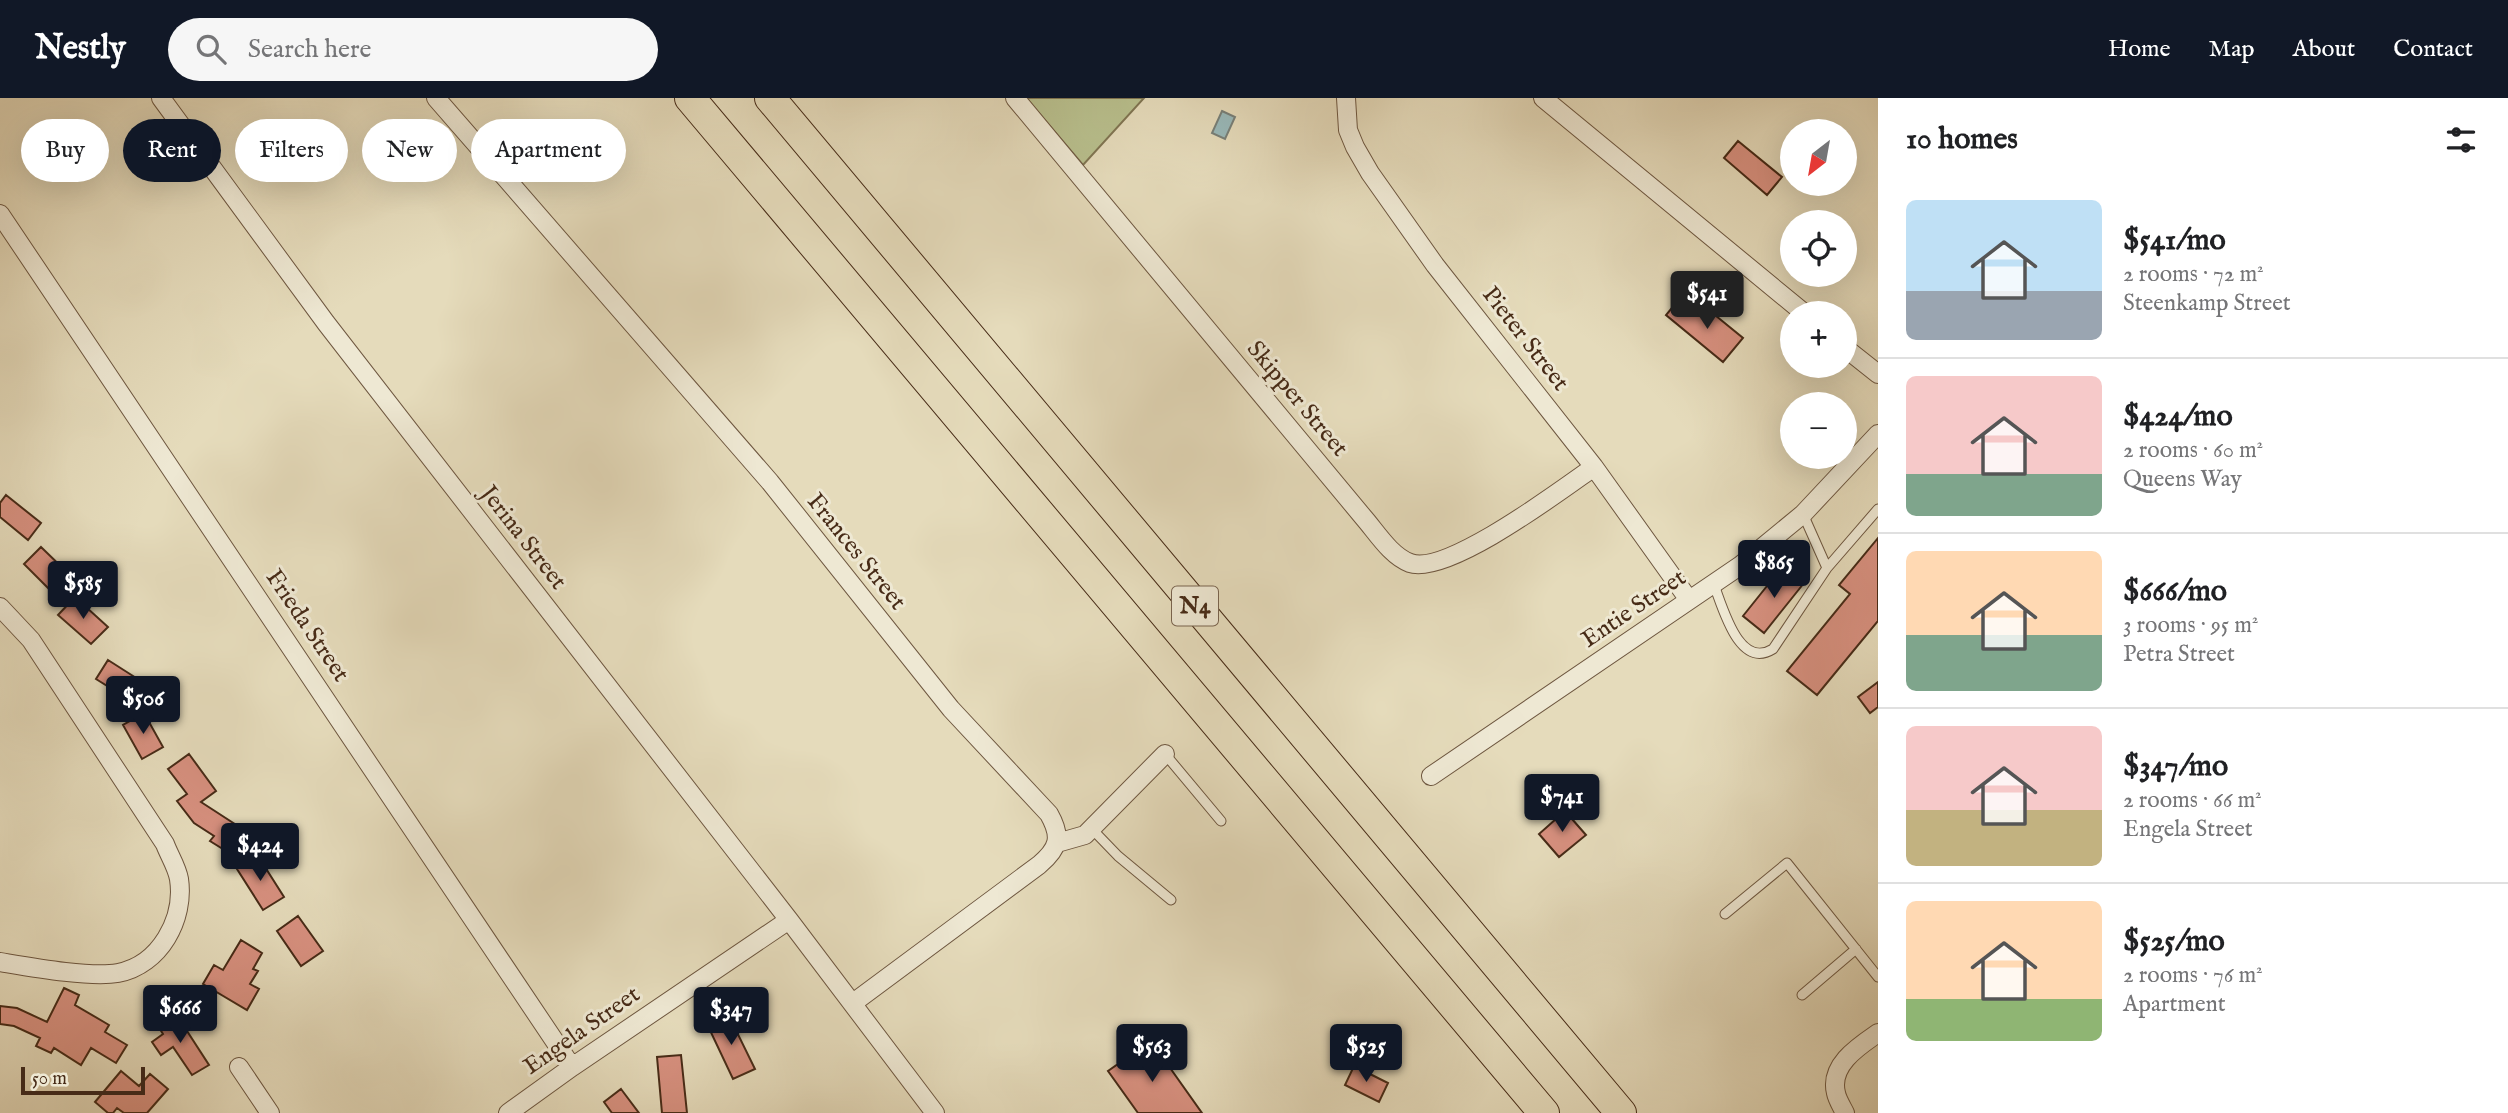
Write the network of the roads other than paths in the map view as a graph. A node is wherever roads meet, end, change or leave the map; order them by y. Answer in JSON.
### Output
{"nodes":[{"id":1,"x":161,"y":98,"type":"edge"},
{"id":2,"x":436,"y":98,"type":"edge"},
{"id":3,"x":690,"y":98,"type":"edge"},
{"id":4,"x":770,"y":98,"type":"edge"},
{"id":5,"x":1015,"y":98,"type":"edge"},
{"id":6,"x":1346,"y":98,"type":"edge"},
{"id":7,"x":1543,"y":98,"type":"edge"},
{"id":8,"x":0,"y":214,"type":"edge"},
{"id":9,"x":1789,"y":301,"type":"edge"},
{"id":10,"x":1857,"y":357,"type":"edge"},
{"id":11,"x":1878,"y":374,"type":"edge"},
{"id":12,"x":1878,"y":434,"type":"edge"},
{"id":13,"x":1594,"y":467,"type":"junction"},
{"id":14,"x":1878,"y":509,"type":"edge"},
{"id":15,"x":1803,"y":514,"type":"junction"},
{"id":16,"x":1827,"y":568,"type":"junction"},
{"id":17,"x":1714,"y":585,"type":"junction"},
{"id":18,"x":1689,"y":600,"type":"junction"},
{"id":19,"x":0,"y":607,"type":"edge"},
{"id":20,"x":1165,"y":754,"type":"joint"},
{"id":21,"x":1431,"y":776,"type":"dead end"},
{"id":22,"x":1221,"y":821,"type":"dead end"},
{"id":23,"x":1091,"y":828,"type":"junction"},
{"id":24,"x":1057,"y":844,"type":"junction"},
{"id":25,"x":1171,"y":900,"type":"dead end"},
{"id":26,"x":1725,"y":914,"type":"dead end"},
{"id":27,"x":789,"y":920,"type":"junction"},
{"id":28,"x":1856,"y":949,"type":"junction"},
{"id":29,"x":0,"y":962,"type":"edge"},
{"id":30,"x":1878,"y":977,"type":"edge"},
{"id":31,"x":1802,"y":995,"type":"dead end"},
{"id":32,"x":853,"y":1003,"type":"junction"},
{"id":33,"x":1878,"y":1032,"type":"edge"},
{"id":34,"x":239,"y":1067,"type":"dead end"},
{"id":35,"x":572,"y":1067,"type":"junction"},
{"id":36,"x":270,"y":1113,"type":"edge"},
{"id":37,"x":508,"y":1113,"type":"edge"},
{"id":38,"x":935,"y":1113,"type":"edge"},
{"id":39,"x":1544,"y":1113,"type":"edge"},
{"id":40,"x":1621,"y":1113,"type":"edge"},
{"id":41,"x":1845,"y":1113,"type":"edge"}],
"edges":[{"from":1,"to":27,"type":"street","name":"Jerina Street"},
{"from":2,"to":24,"type":"street","name":"Frances Street"},
{"from":3,"to":39,"type":"highway","number":"N4"},
{"from":4,"to":40,"type":"highway","number":"N4"},
{"from":5,"to":13,"type":"street","name":"Skipper Street"},
{"from":6,"to":13,"type":"street","name":"Pieter Street"},
{"from":7,"to":9,"type":"street"},
{"from":8,"to":35,"type":"street","name":"Frieda Street"},
{"from":10,"to":11,"type":"street"},
{"from":12,"to":15,"type":"street","name":"Entie Street"},
{"from":13,"to":18,"type":"street","name":"Pieter Street"},
{"from":14,"to":16,"type":"lane"},
{"from":15,"to":16,"type":"lane"},
{"from":15,"to":17,"type":"street","name":"Entie Street"},
{"from":16,"to":17,"type":"lane"},
{"from":17,"to":18,"type":"street","name":"Entie Street"},
{"from":18,"to":21,"type":"street","name":"Entie Street"},
{"from":19,"to":29,"type":"street"},
{"from":20,"to":22,"type":"lane"},
{"from":20,"to":23,"type":"street"},
{"from":23,"to":24,"type":"street"},
{"from":23,"to":25,"type":"lane"},
{"from":24,"to":32,"type":"street"},
{"from":26,"to":28,"type":"lane"},
{"from":27,"to":32,"type":"street","name":"Jerina Street"},
{"from":27,"to":35,"type":"street","name":"Engela Street"},
{"from":28,"to":30,"type":"lane"},
{"from":28,"to":31,"type":"lane"},
{"from":32,"to":38,"type":"street","name":"Jerina Street"},
{"from":33,"to":41,"type":"street"},
{"from":34,"to":36,"type":"street"},
{"from":35,"to":37,"type":"street","name":"Engela Street"}]}
